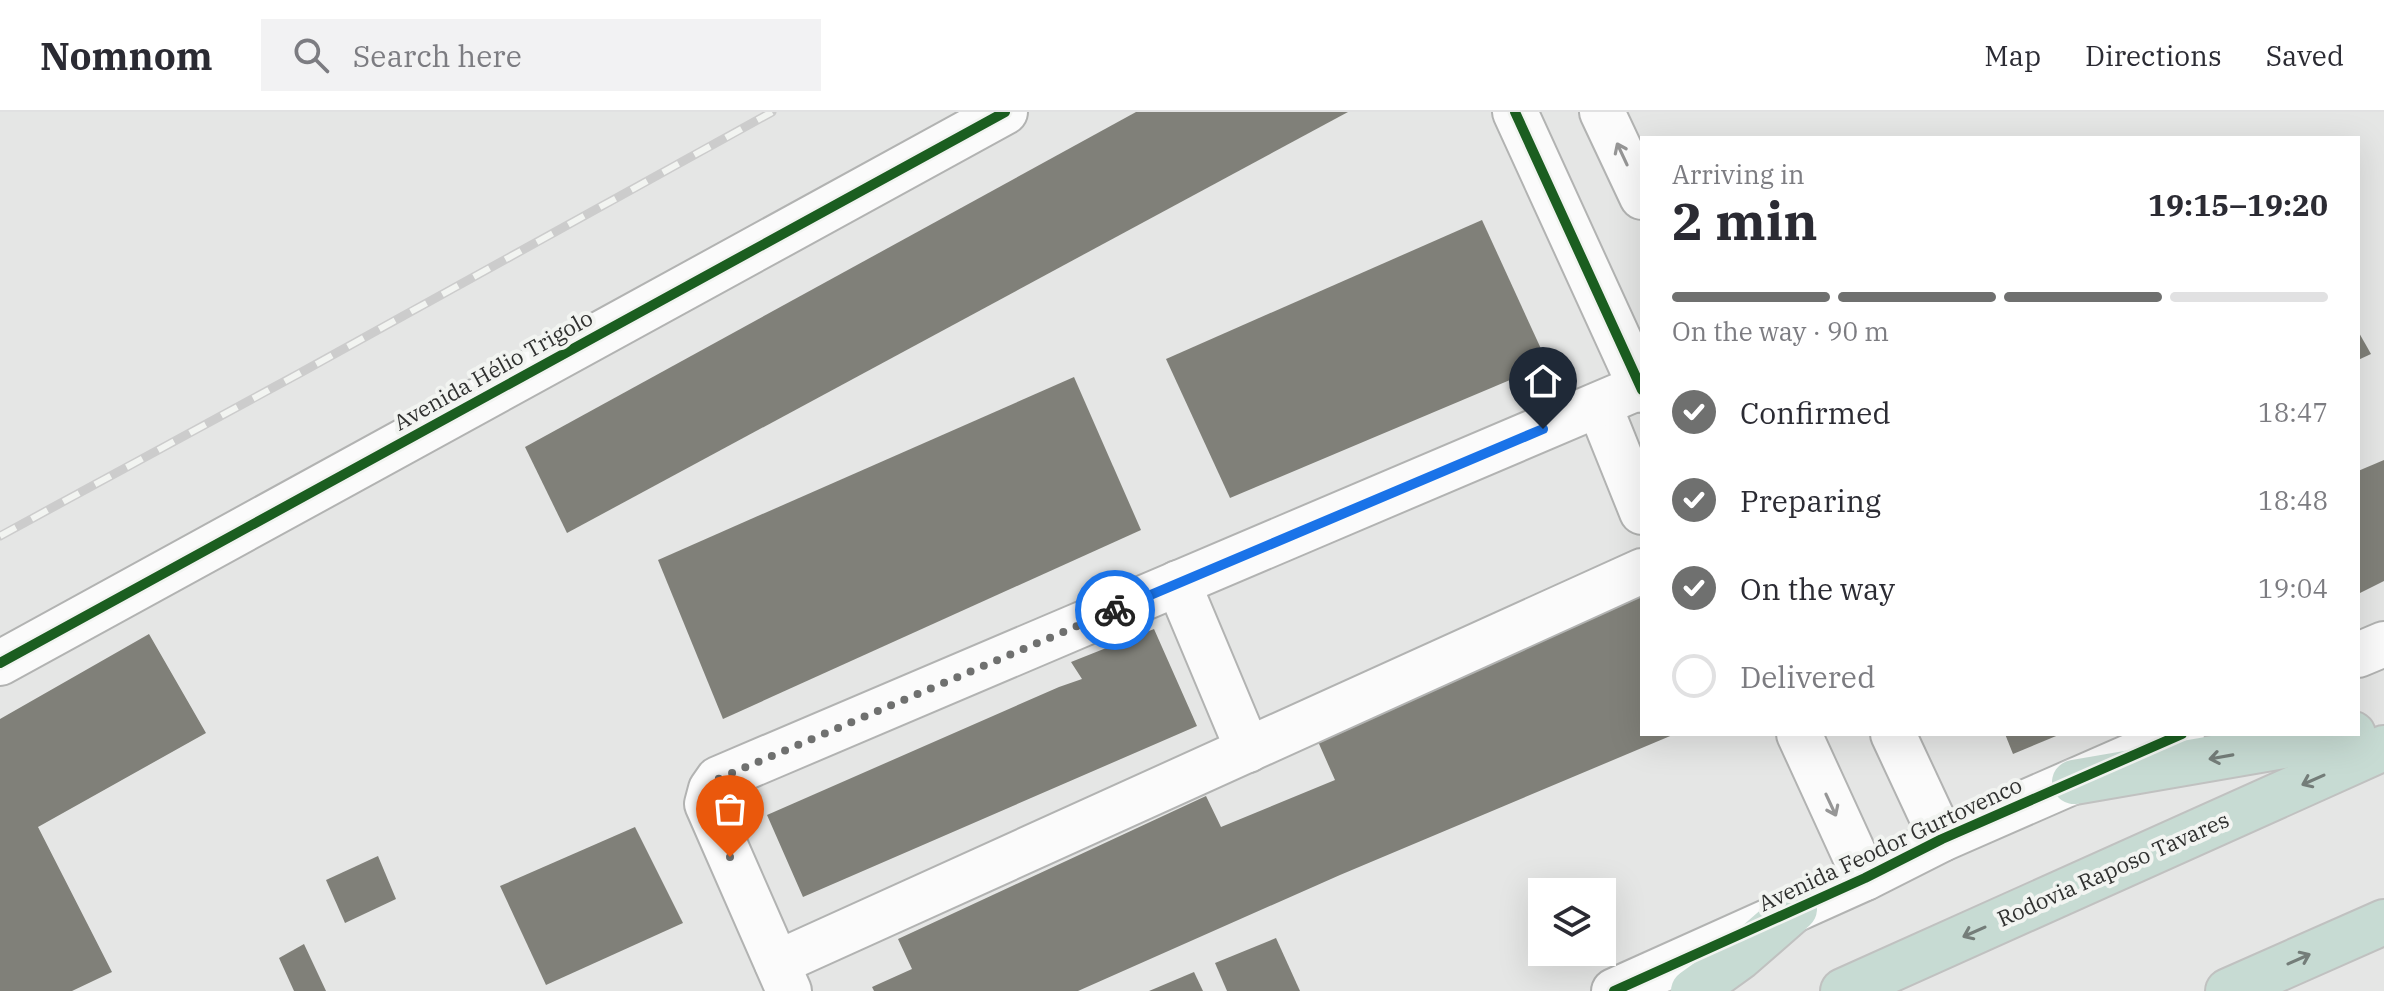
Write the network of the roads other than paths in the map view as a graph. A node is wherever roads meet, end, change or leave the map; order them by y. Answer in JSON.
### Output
{"nodes":[{"id":1,"x":1005,"y":112,"type":"edge"},
{"id":2,"x":1515,"y":112,"type":"edge"},
{"id":3,"x":1602,"y":112,"type":"edge"},
{"id":4,"x":1640,"y":193,"type":"edge"},
{"id":5,"x":1640,"y":386,"type":"edge"},
{"id":6,"x":1640,"y":388,"type":"edge"},
{"id":7,"x":1599,"y":405,"type":"junction"},
{"id":8,"x":1640,"y":507,"type":"edge"},
{"id":9,"x":1640,"y":572,"type":"edge"},
{"id":10,"x":1178,"y":583,"type":"junction"},
{"id":11,"x":2384,"y":644,"type":"edge"},
{"id":12,"x":2360,"y":654,"type":"edge"},
{"id":13,"x":0,"y":663,"type":"edge"},
{"id":14,"x":2384,"y":729,"type":"edge"},
{"id":15,"x":2360,"y":733,"type":"edge"},
{"id":16,"x":1800,"y":736,"type":"edge"},
{"id":17,"x":1894,"y":736,"type":"edge"},
{"id":18,"x":2178,"y":736,"type":"edge"},
{"id":19,"x":2344,"y":736,"type":"edge"},
{"id":20,"x":2384,"y":748,"type":"edge"},
{"id":21,"x":1248,"y":750,"type":"junction"},
{"id":22,"x":2074,"y":782,"type":"junction"},
{"id":23,"x":1942,"y":839,"type":"junction"},
{"id":24,"x":1865,"y":878,"type":"junction"},
{"id":25,"x":1795,"y":909,"type":"junction"},
{"id":26,"x":2384,"y":922,"type":"edge"},
{"id":27,"x":783,"y":977,"type":"edge"},
{"id":28,"x":1614,"y":991,"type":"edge"},
{"id":29,"x":1693,"y":991,"type":"edge"},
{"id":30,"x":1843,"y":991,"type":"edge"},
{"id":31,"x":2228,"y":991,"type":"edge"}],
"edges":[{"from":1,"to":13,"type":"street","name":"Avenida Hélio Trigolo"},
{"from":2,"to":5,"type":"street"},
{"from":4,"to":3,"type":"street","one_way":true},
{"from":6,"to":7,"type":"street"},
{"from":7,"to":8,"type":"street"},
{"from":7,"to":10,"type":"street"},
{"from":9,"to":21,"type":"street"},
{"from":10,"to":21,"type":"street"},
{"from":10,"to":27,"type":"street"},
{"from":11,"to":12,"type":"street"},
{"from":14,"to":15,"type":"highway"},
{"from":16,"to":24,"type":"street","one_way":true},
{"from":17,"to":23,"type":"street"},
{"from":18,"to":22,"type":"street","name":"Avenida Feodor Gurtovenco"},
{"from":19,"to":22,"type":"highway","one_way":true},
{"from":20,"to":30,"type":"highway","name":"Rodovia Raposo Tavares","one_way":true},
{"from":21,"to":27,"type":"street"},
{"from":22,"to":23,"type":"street","name":"Avenida Feodor Gurtovenco"},
{"from":23,"to":24,"type":"street","name":"Avenida Feodor Gurtovenco"},
{"from":24,"to":25,"type":"street","name":"Avenida Feodor Gurtovenco"},
{"from":25,"to":28,"type":"street","name":"Avenida Feodor Gurtovenco"},
{"from":25,"to":29,"type":"highway"},
{"from":31,"to":26,"type":"highway","one_way":true}]}
